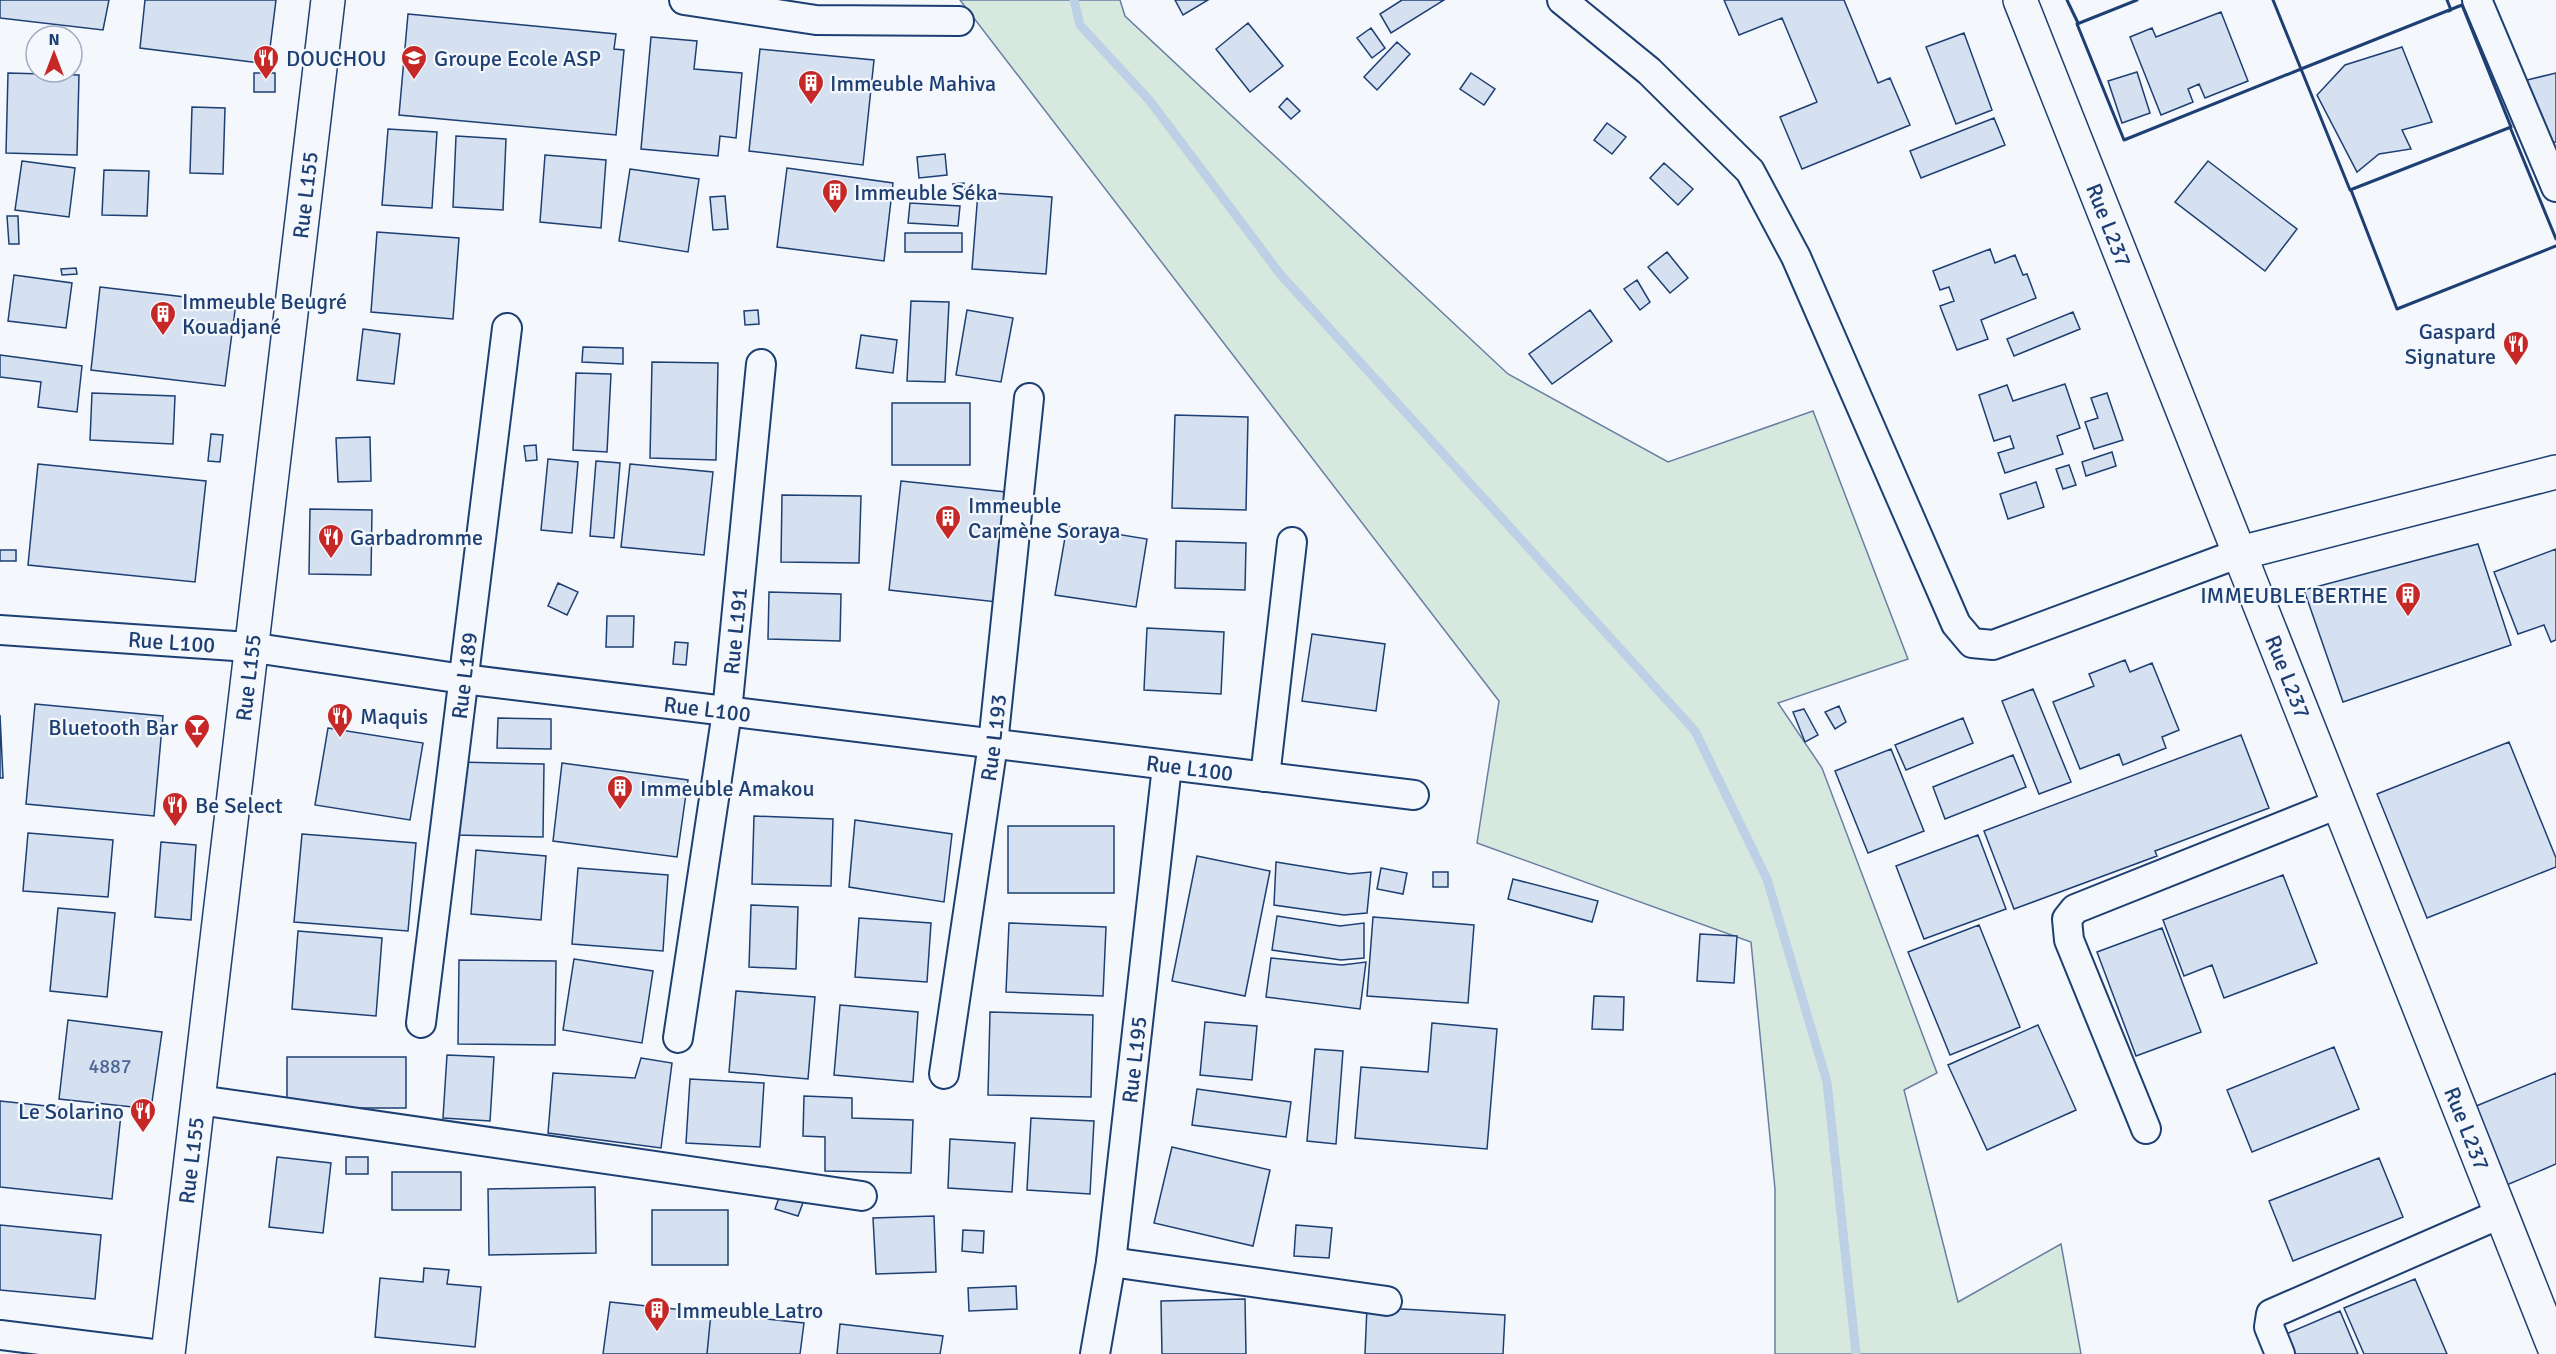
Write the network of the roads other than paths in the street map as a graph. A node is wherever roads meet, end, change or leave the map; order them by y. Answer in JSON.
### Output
{"nodes":[{"id":1,"x":328,"y":0,"type":"edge"},
{"id":2,"x":684,"y":0,"type":"edge"},
{"id":3,"x":1562,"y":0,"type":"edge"},
{"id":4,"x":2020,"y":0,"type":"edge"},
{"id":5,"x":2477,"y":0,"type":"edge"},
{"id":6,"x":959,"y":21,"type":"dead end"},
{"id":7,"x":2556,"y":187,"type":"edge"},
{"id":8,"x":507,"y":328,"type":"dead end"},
{"id":9,"x":761,"y":364,"type":"dead end"},
{"id":10,"x":1029,"y":398,"type":"dead end"},
{"id":11,"x":2556,"y":472,"type":"edge"},
{"id":12,"x":1292,"y":542,"type":"dead end"},
{"id":13,"x":2240,"y":553,"type":"junction"},
{"id":14,"x":0,"y":630,"type":"edge"},
{"id":15,"x":249,"y":647,"type":"junction"},
{"id":16,"x":464,"y":679,"type":"junction"},
{"id":17,"x":727,"y":712,"type":"junction"},
{"id":18,"x":993,"y":744,"type":"junction"},
{"id":19,"x":1167,"y":766,"type":"junction"},
{"id":20,"x":1265,"y":777,"type":"junction"},
{"id":21,"x":1414,"y":795,"type":"dead end"},
{"id":22,"x":2338,"y":804,"type":"junction"},
{"id":23,"x":421,"y":1023,"type":"dead end"},
{"id":24,"x":678,"y":1038,"type":"dead end"},
{"id":25,"x":944,"y":1074,"type":"dead end"},
{"id":26,"x":200,"y":1100,"type":"junction"},
{"id":27,"x":2146,"y":1130,"type":"dead end"},
{"id":28,"x":862,"y":1196,"type":"dead end"},
{"id":29,"x":2500,"y":1214,"type":"junction"},
{"id":30,"x":1111,"y":1262,"type":"junction"},
{"id":31,"x":1387,"y":1301,"type":"dead end"},
{"id":32,"x":0,"y":1335,"type":"edge"},
{"id":33,"x":2556,"y":1352,"type":"edge"},
{"id":34,"x":153,"y":1354,"type":"edge"},
{"id":35,"x":168,"y":1354,"type":"edge"},
{"id":36,"x":1095,"y":1354,"type":"edge"},
{"id":37,"x":2280,"y":1354,"type":"edge"}],
"edges":[{"from":1,"to":15,"type":"street","name":"Rue L155"},
{"from":2,"to":6,"type":"street"},
{"from":3,"to":13,"type":"street"},
{"from":4,"to":13,"type":"street","name":"Rue L237"},
{"from":5,"to":7,"type":"street"},
{"from":8,"to":16,"type":"street","name":"Rue L189"},
{"from":9,"to":17,"type":"street","name":"Rue L191"},
{"from":10,"to":18,"type":"street","name":"Rue L193"},
{"from":11,"to":13,"type":"street"},
{"from":12,"to":20,"type":"street"},
{"from":13,"to":22,"type":"street","name":"Rue L237"},
{"from":14,"to":15,"type":"street","name":"Rue L100"},
{"from":15,"to":16,"type":"street","name":"Rue L100"},
{"from":15,"to":26,"type":"street","name":"Rue L155"},
{"from":16,"to":17,"type":"street","name":"Rue L100"},
{"from":16,"to":23,"type":"street","name":"Rue L189"},
{"from":17,"to":18,"type":"street","name":"Rue L100"},
{"from":17,"to":24,"type":"street","name":"Rue L191"},
{"from":18,"to":19,"type":"street","name":"Rue L100"},
{"from":18,"to":25,"type":"street","name":"Rue L193"},
{"from":19,"to":20,"type":"street","name":"Rue L100"},
{"from":19,"to":30,"type":"street","name":"Rue L195"},
{"from":20,"to":21,"type":"street","name":"Rue L100"},
{"from":22,"to":27,"type":"street"},
{"from":22,"to":29,"type":"street","name":"Rue L237"},
{"from":26,"to":28,"type":"street"},
{"from":26,"to":35,"type":"street","name":"Rue L155"},
{"from":29,"to":33,"type":"street","name":"Rue L237"},
{"from":29,"to":37,"type":"street"},
{"from":30,"to":31,"type":"street"},
{"from":30,"to":36,"type":"street","name":"Rue L195"},
{"from":32,"to":34,"type":"street"}]}
